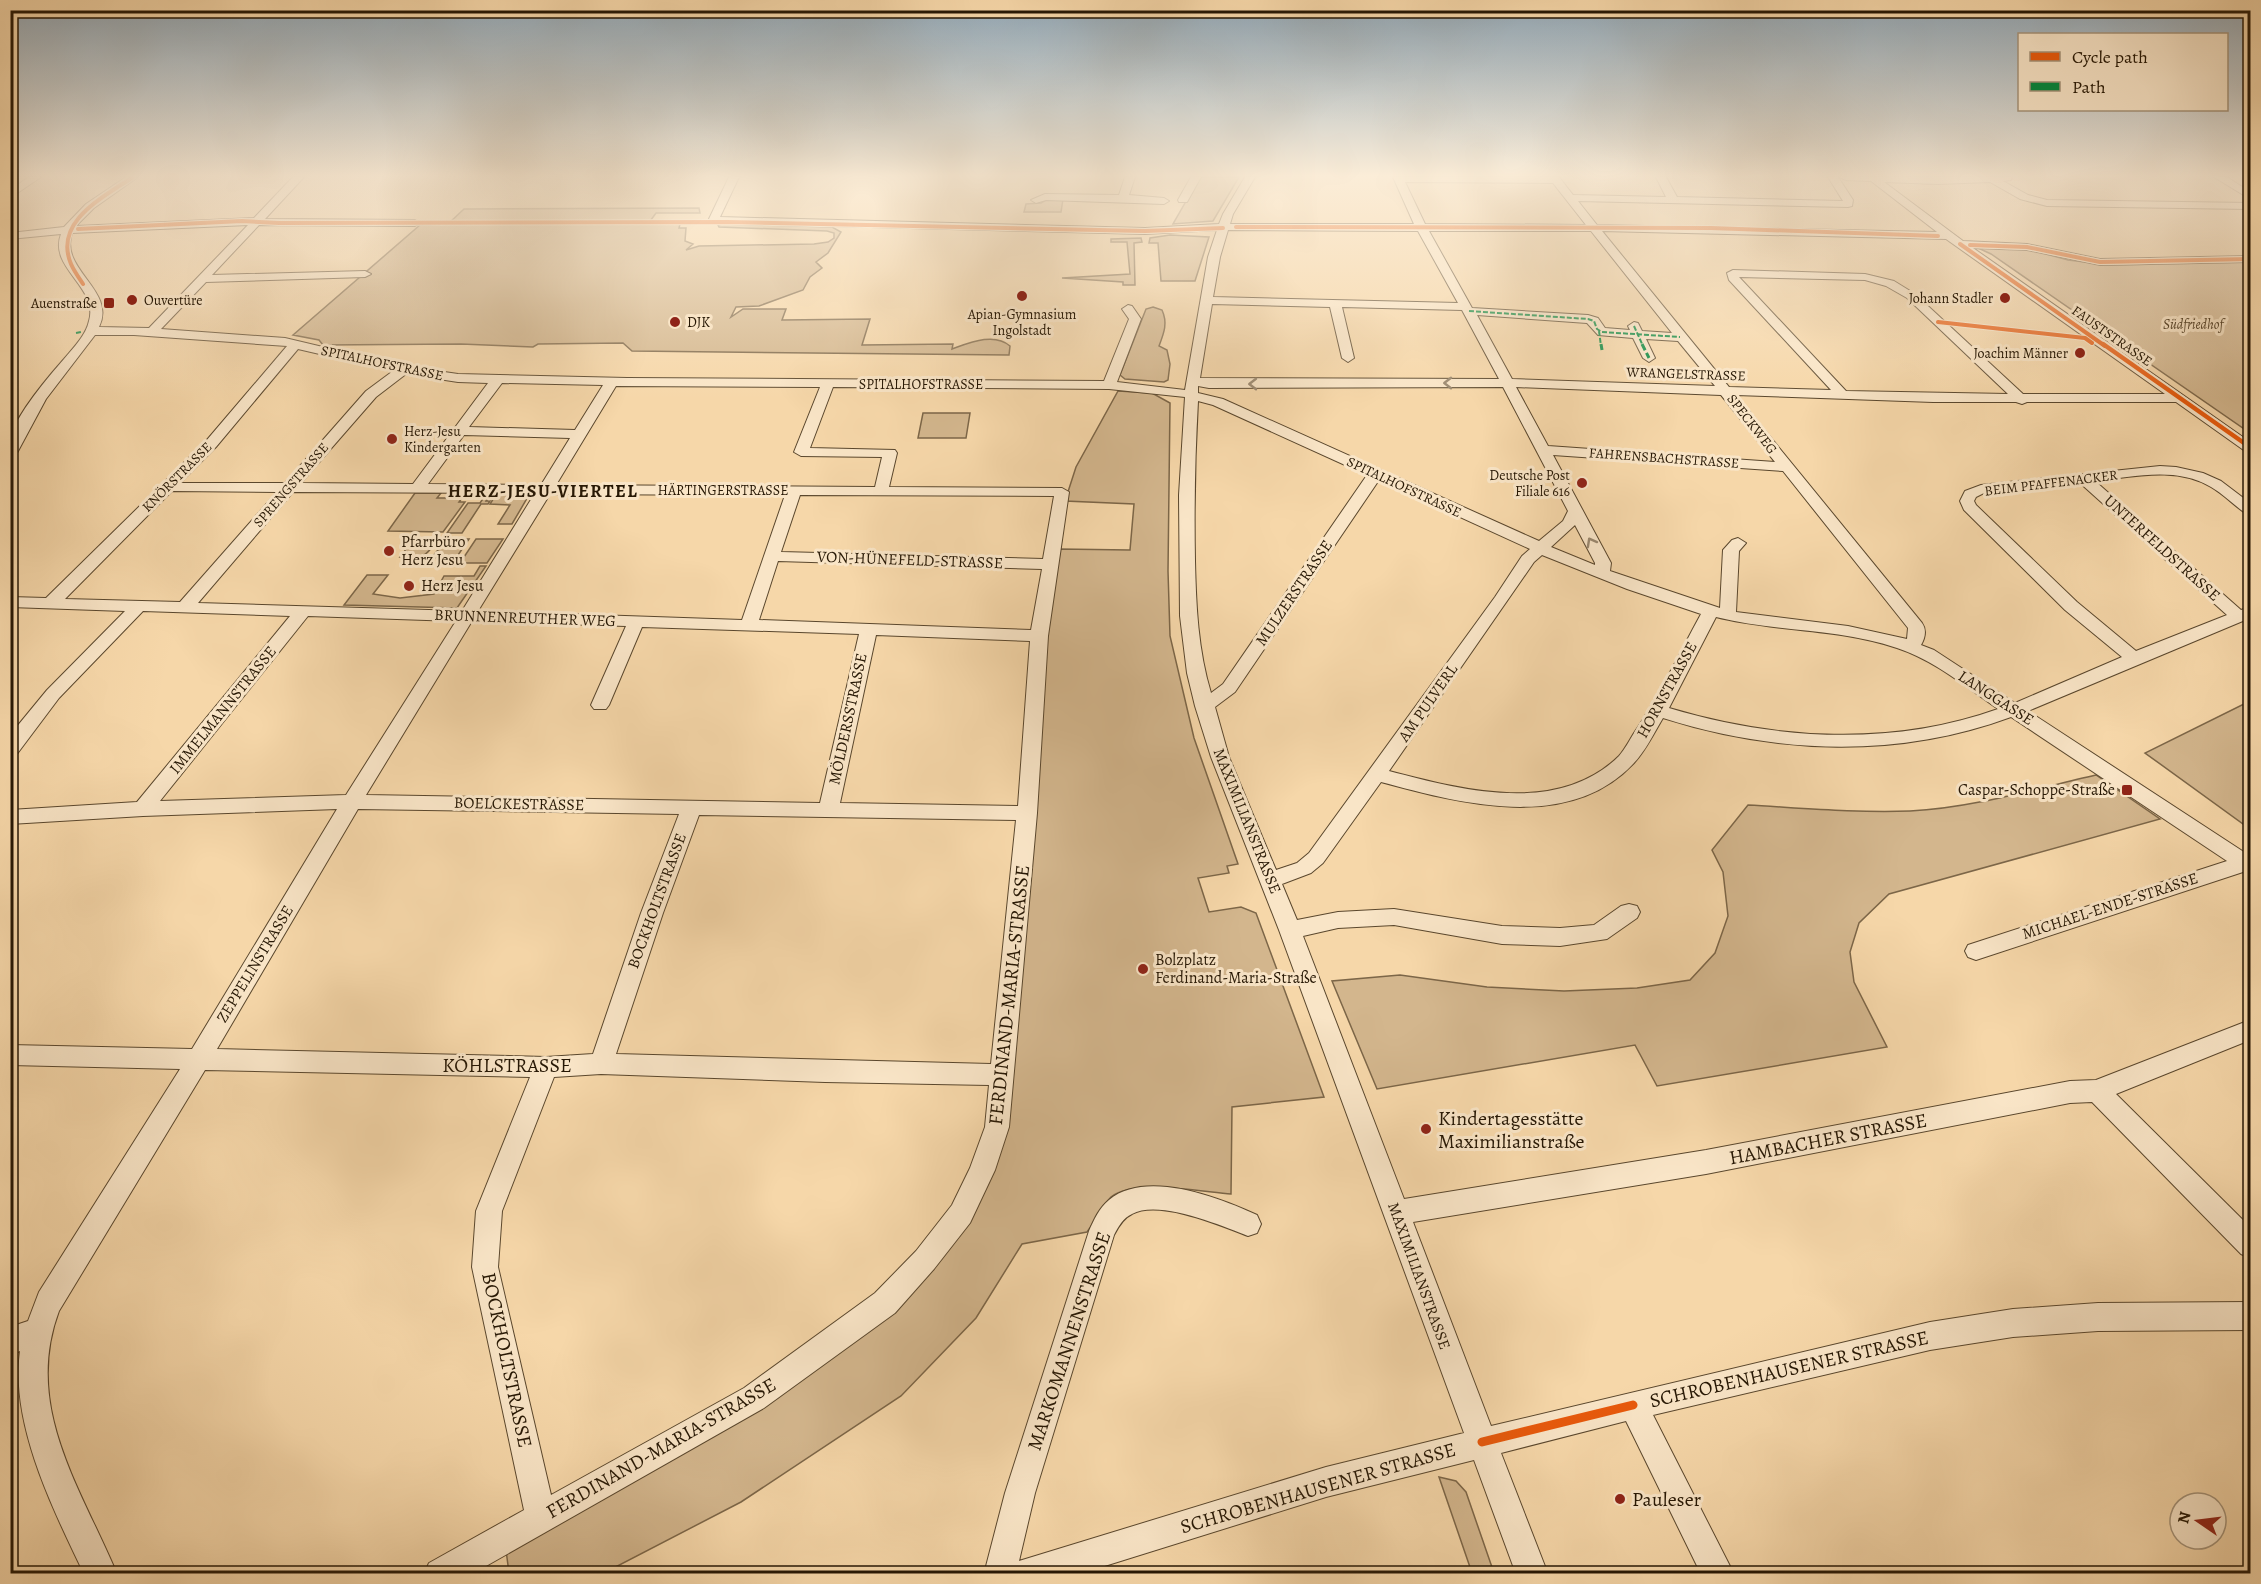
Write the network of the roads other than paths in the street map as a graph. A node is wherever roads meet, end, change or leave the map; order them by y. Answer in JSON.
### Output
{"nodes":[{"id":1,"x":66,"y":251,"type":"edge"},
{"id":2,"x":228,"y":251,"type":"edge"},
{"id":3,"x":1218,"y":251,"type":"edge"},
{"id":4,"x":1435,"y":251,"type":"edge"},
{"id":5,"x":1612,"y":251,"type":"edge"},
{"id":6,"x":1970,"y":251,"type":"edge"},
{"id":7,"x":2046,"y":251,"type":"edge"},
{"id":8,"x":2250,"y":259,"type":"edge"},
{"id":9,"x":365,"y":274,"type":"dead end"},
{"id":10,"x":201,"y":279,"type":"junction"},
{"id":11,"x":1206,"y":300,"type":"junction"},
{"id":12,"x":1335,"y":304,"type":"junction"},
{"id":13,"x":1128,"y":309,"type":"dead end"},
{"id":14,"x":1468,"y":309,"type":"junction"},
{"id":15,"x":90,"y":331,"type":"junction"},
{"id":16,"x":1599,"y":331,"type":"junction"},
{"id":17,"x":1637,"y":331,"type":"junction"},
{"id":18,"x":152,"y":332,"type":"junction"},
{"id":19,"x":1680,"y":337,"type":"junction"},
{"id":20,"x":296,"y":344,"type":"junction"},
{"id":21,"x":1602,"y":350,"type":"dead end"},
{"id":22,"x":1348,"y":357,"type":"dead end"},
{"id":23,"x":1649,"y":358,"type":"dead end"},
{"id":24,"x":403,"y":370,"type":"junction"},
{"id":25,"x":497,"y":380,"type":"junction"},
{"id":26,"x":612,"y":382,"type":"junction"},
{"id":27,"x":1507,"y":383,"type":"junction"},
{"id":28,"x":828,"y":384,"type":"junction"},
{"id":29,"x":1109,"y":385,"type":"junction"},
{"id":30,"x":1192,"y":388,"type":"junction"},
{"id":31,"x":1726,"y":391,"type":"junction"},
{"id":32,"x":1842,"y":394,"type":"junction"},
{"id":33,"x":2180,"y":398,"type":"junction"},
{"id":34,"x":2022,"y":400,"type":"junction"},
{"id":35,"x":460,"y":431,"type":"junction"},
{"id":36,"x":579,"y":434,"type":"junction"},
{"id":37,"x":2250,"y":448,"type":"edge"},
{"id":38,"x":1543,"y":450,"type":"junction"},
{"id":39,"x":10,"y":453,"type":"edge"},
{"id":40,"x":1786,"y":467,"type":"junction"},
{"id":41,"x":1376,"y":473,"type":"junction"},
{"id":42,"x":2084,"y":478,"type":"junction"},
{"id":43,"x":168,"y":487,"type":"junction"},
{"id":44,"x":287,"y":489,"type":"junction"},
{"id":45,"x":417,"y":489,"type":"junction"},
{"id":46,"x":545,"y":489,"type":"junction"},
{"id":47,"x":794,"y":490,"type":"junction"},
{"id":48,"x":881,"y":491,"type":"junction"},
{"id":49,"x":1062,"y":492,"type":"joint"},
{"id":50,"x":2250,"y":510,"type":"edge"},
{"id":51,"x":1575,"y":512,"type":"junction"},
{"id":52,"x":1738,"y":543,"type":"dead end"},
{"id":53,"x":1538,"y":548,"type":"junction"},
{"id":54,"x":772,"y":556,"type":"junction"},
{"id":55,"x":1048,"y":564,"type":"junction"},
{"id":56,"x":1602,"y":573,"type":"junction"},
{"id":57,"x":10,"y":602,"type":"edge"},
{"id":58,"x":51,"y":603,"type":"junction"},
{"id":59,"x":140,"y":606,"type":"junction"},
{"id":60,"x":185,"y":607,"type":"junction"},
{"id":61,"x":303,"y":611,"type":"junction"},
{"id":62,"x":1719,"y":613,"type":"junction"},
{"id":63,"x":2245,"y":615,"type":"edge"},
{"id":64,"x":468,"y":617,"type":"junction"},
{"id":65,"x":636,"y":622,"type":"junction"},
{"id":66,"x":749,"y":624,"type":"junction"},
{"id":67,"x":868,"y":630,"type":"junction"},
{"id":68,"x":1039,"y":636,"type":"junction"},
{"id":69,"x":1911,"y":646,"type":"junction"},
{"id":70,"x":2134,"y":658,"type":"junction"},
{"id":71,"x":600,"y":705,"type":"dead end"},
{"id":72,"x":1204,"y":706,"type":"junction"},
{"id":73,"x":2014,"y":710,"type":"junction"},
{"id":74,"x":1659,"y":711,"type":"junction"},
{"id":75,"x":10,"y":749,"type":"edge"},
{"id":76,"x":1378,"y":775,"type":"junction"},
{"id":77,"x":352,"y":802,"type":"junction"},
{"id":78,"x":692,"y":806,"type":"junction"},
{"id":79,"x":829,"y":808,"type":"junction"},
{"id":80,"x":143,"y":809,"type":"junction"},
{"id":81,"x":1027,"y":813,"type":"junction"},
{"id":82,"x":10,"y":817,"type":"edge"},
{"id":83,"x":2248,"y":864,"type":"edge"},
{"id":84,"x":1270,"y":880,"type":"junction"},
{"id":85,"x":1629,"y":912,"type":"dead end"},
{"id":86,"x":1290,"y":930,"type":"junction"},
{"id":87,"x":1976,"y":951,"type":"dead end"},
{"id":88,"x":2250,"y":1030,"type":"edge"},
{"id":89,"x":10,"y":1055,"type":"edge"},
{"id":90,"x":198,"y":1060,"type":"junction"},
{"id":91,"x":601,"y":1064,"type":"junction"},
{"id":92,"x":546,"y":1066,"type":"junction"},
{"id":93,"x":1003,"y":1075,"type":"junction"},
{"id":94,"x":2097,"y":1091,"type":"junction"},
{"id":95,"x":1396,"y":1213,"type":"junction"},
{"id":96,"x":1248,"y":1224,"type":"dead end"},
{"id":97,"x":2250,"y":1244,"type":"edge"},
{"id":98,"x":2250,"y":1316,"type":"edge"},
{"id":99,"x":38,"y":1331,"type":"junction"},
{"id":100,"x":10,"y":1341,"type":"edge"},
{"id":101,"x":1633,"y":1405,"type":"junction"},
{"id":102,"x":1482,"y":1442,"type":"junction"},
{"id":103,"x":541,"y":1519,"type":"junction"},
{"id":104,"x":101,"y":1574,"type":"edge"},
{"id":105,"x":440,"y":1574,"type":"edge"},
{"id":106,"x":1000,"y":1574,"type":"edge"},
{"id":107,"x":1026,"y":1574,"type":"edge"},
{"id":108,"x":1532,"y":1574,"type":"edge"},
{"id":109,"x":1718,"y":1574,"type":"edge"}],
"edges":[{"from":1,"to":15,"type":"street"},
{"from":2,"to":10,"type":"street"},
{"from":3,"to":11,"type":"street","name":"MAXIMILIANSTRASSE"},
{"from":4,"to":14,"type":"street"},
{"from":5,"to":19,"type":"street","name":"SPECKWEG"},
{"from":6,"to":33,"type":"street","name":"FAUSTSTRASSE"},
{"from":7,"to":8,"type":"street"},
{"from":9,"to":10,"type":"street"},
{"from":10,"to":18,"type":"street"},
{"from":11,"to":12,"type":"street"},
{"from":11,"to":30,"type":"street","name":"MAXIMILIANSTRASSE"},
{"from":12,"to":14,"type":"street"},
{"from":12,"to":22,"type":"street"},
{"from":13,"to":29,"type":"street"},
{"from":14,"to":16,"type":"street"},
{"from":14,"to":27,"type":"street"},
{"from":15,"to":18,"type":"street","name":"SPITALHOFSTRASSE"},
{"from":15,"to":39,"type":"street"},
{"from":16,"to":17,"type":"street"},
{"from":16,"to":21,"type":"street"},
{"from":17,"to":19,"type":"street"},
{"from":17,"to":23,"type":"street"},
{"from":18,"to":20,"type":"street","name":"SPITALHOFSTRASSE"},
{"from":19,"to":31,"type":"street","name":"SPECKWEG"},
{"from":20,"to":24,"type":"street","name":"SPITALHOFSTRASSE"},
{"from":20,"to":43,"type":"street","name":"KNÖRSTRASSE"},
{"from":24,"to":25,"type":"street","name":"SPITALHOFSTRASSE"},
{"from":24,"to":44,"type":"street","name":"SPRENGSTRASSE"},
{"from":25,"to":26,"type":"street","name":"SPITALHOFSTRASSE"},
{"from":25,"to":35,"type":"street"},
{"from":26,"to":28,"type":"street","name":"SPITALHOFSTRASSE"},
{"from":26,"to":36,"type":"street","name":"ZEPPELINSTRASSE"},
{"from":27,"to":30,"type":"street","name":"WRANGELSTRASSE","one_way":true},
{"from":27,"to":31,"type":"street","name":"WRANGELSTRASSE"},
{"from":27,"to":38,"type":"street"},
{"from":28,"to":29,"type":"street","name":"SPITALHOFSTRASSE"},
{"from":28,"to":48,"type":"street"},
{"from":29,"to":30,"type":"street","name":"SPITALHOFSTRASSE"},
{"from":30,"to":41,"type":"street","name":"SPITALHOFSTRASSE"},
{"from":30,"to":72,"type":"street","name":"MAXIMILIANSTRASSE"},
{"from":31,"to":32,"type":"street","name":"WRANGELSTRASSE"},
{"from":31,"to":40,"type":"street","name":"SPECKWEG"},
{"from":32,"to":34,"type":"street","name":"WRANGELSTRASSE"},
{"from":32,"to":34,"type":"street"},
{"from":33,"to":34,"type":"street","name":"WRANGELSTRASSE"},
{"from":33,"to":37,"type":"street","name":"FAUSTSTRASSE"},
{"from":35,"to":36,"type":"street"},
{"from":35,"to":45,"type":"street"},
{"from":36,"to":46,"type":"street","name":"ZEPPELINSTRASSE"},
{"from":38,"to":40,"type":"street","name":"FAHRENSBACHSTRASSE"},
{"from":38,"to":51,"type":"street"},
{"from":40,"to":69,"type":"street","name":"SPECKWEG"},
{"from":41,"to":53,"type":"street","name":"SPITALHOFSTRASSE"},
{"from":41,"to":72,"type":"street","name":"MULZERSTRASSE"},
{"from":42,"to":50,"type":"street","name":"BEIM PFAFFENACKER"},
{"from":42,"to":63,"type":"street","name":"UNTERFELDSTRASSE"},
{"from":42,"to":70,"type":"street","name":"BEIM PFAFFENACKER"},
{"from":43,"to":44,"type":"street","name":"HÄRTINGERSTRASSE"},
{"from":43,"to":58,"type":"street","name":"KNÖRSTRASSE"},
{"from":44,"to":45,"type":"street","name":"HÄRTINGERSTRASSE"},
{"from":44,"to":60,"type":"street","name":"SPRENGSTRASSE"},
{"from":45,"to":46,"type":"street","name":"HÄRTINGERSTRASSE"},
{"from":46,"to":47,"type":"street","name":"HÄRTINGERSTRASSE"},
{"from":46,"to":64,"type":"street","name":"ZEPPELINSTRASSE"},
{"from":47,"to":48,"type":"street","name":"HÄRTINGERSTRASSE"},
{"from":47,"to":54,"type":"street"},
{"from":48,"to":49,"type":"street","name":"HÄRTINGERSTRASSE"},
{"from":49,"to":55,"type":"street","name":"FERDINAND-MARIA-STRASSE"},
{"from":51,"to":53,"type":"street","name":"AM PULVERL"},
{"from":56,"to":51,"type":"street","one_way":true},
{"from":52,"to":62,"type":"street"},
{"from":53,"to":56,"type":"street","name":"SPITALHOFSTRASSE"},
{"from":53,"to":76,"type":"street","name":"AM PULVERL"},
{"from":54,"to":55,"type":"street","name":"VON-HÜNEFELD-STRASSE"},
{"from":54,"to":66,"type":"street"},
{"from":55,"to":68,"type":"street","name":"FERDINAND-MARIA-STRASSE"},
{"from":56,"to":62,"type":"street","name":"SPITALHOFSTRASSE"},
{"from":57,"to":58,"type":"street","name":"BRUNNENREUTHER WEG"},
{"from":58,"to":59,"type":"street","name":"BRUNNENREUTHER WEG"},
{"from":59,"to":60,"type":"street","name":"BRUNNENREUTHER WEG"},
{"from":59,"to":75,"type":"street"},
{"from":60,"to":61,"type":"street","name":"BRUNNENREUTHER WEG"},
{"from":61,"to":64,"type":"street","name":"BRUNNENREUTHER WEG"},
{"from":61,"to":80,"type":"street","name":"IMMELMANNSTRASSE"},
{"from":62,"to":69,"type":"street","name":"LANGGASSE"},
{"from":62,"to":74,"type":"street","name":"HORNSTRASSE"},
{"from":63,"to":70,"type":"street"},
{"from":64,"to":65,"type":"street","name":"BRUNNENREUTHER WEG"},
{"from":64,"to":77,"type":"street","name":"ZEPPELINSTRASSE"},
{"from":65,"to":66,"type":"street","name":"BRUNNENREUTHER WEG"},
{"from":65,"to":71,"type":"street"},
{"from":66,"to":67,"type":"street","name":"BRUNNENREUTHER WEG"},
{"from":67,"to":68,"type":"street","name":"BRUNNENREUTHER WEG"},
{"from":67,"to":79,"type":"street","name":"MÖLDERSSTRASSE"},
{"from":68,"to":81,"type":"street","name":"FERDINAND-MARIA-STRASSE"},
{"from":69,"to":73,"type":"street","name":"LANGGASSE"},
{"from":70,"to":73,"type":"street"},
{"from":72,"to":84,"type":"street","name":"MAXIMILIANSTRASSE"},
{"from":73,"to":74,"type":"street"},
{"from":73,"to":83,"type":"street","name":"LANGGASSE"},
{"from":74,"to":76,"type":"street","name":"HORNSTRASSE"},
{"from":76,"to":84,"type":"street","name":"AM PULVERL"},
{"from":77,"to":78,"type":"street","name":"BOELCKESTRASSE"},
{"from":77,"to":80,"type":"street","name":"BOELCKESTRASSE"},
{"from":77,"to":90,"type":"street","name":"ZEPPELINSTRASSE"},
{"from":78,"to":79,"type":"street","name":"BOELCKESTRASSE"},
{"from":78,"to":91,"type":"street","name":"BOCKHOLTSTRASSE"},
{"from":79,"to":81,"type":"street","name":"BOELCKESTRASSE"},
{"from":80,"to":82,"type":"street","name":"BOELCKESTRASSE"},
{"from":81,"to":93,"type":"street","name":"FERDINAND-MARIA-STRASSE"},
{"from":83,"to":87,"type":"street","name":"MICHAEL-ENDE-STRASSE"},
{"from":84,"to":86,"type":"street","name":"MAXIMILIANSTRASSE"},
{"from":85,"to":86,"type":"street"},
{"from":86,"to":95,"type":"street","name":"MAXIMILIANSTRASSE"},
{"from":88,"to":94,"type":"street","name":"HAMBACHER STRASSE"},
{"from":89,"to":90,"type":"street","name":"KÖHLSTRASSE"},
{"from":90,"to":92,"type":"street","name":"KÖHLSTRASSE"},
{"from":90,"to":99,"type":"street","name":"ZEPPELINSTRASSE"},
{"from":91,"to":92,"type":"street","name":"KÖHLSTRASSE"},
{"from":91,"to":93,"type":"street","name":"KÖHLSTRASSE"},
{"from":92,"to":103,"type":"street","name":"BOCKHOLTSTRASSE"},
{"from":93,"to":103,"type":"street","name":"FERDINAND-MARIA-STRASSE"},
{"from":94,"to":95,"type":"street","name":"HAMBACHER STRASSE"},
{"from":94,"to":97,"type":"street"},
{"from":95,"to":102,"type":"street","name":"MAXIMILIANSTRASSE"},
{"from":96,"to":106,"type":"street","name":"MARKOMANNENSTRASSE"},
{"from":98,"to":101,"type":"street","name":"SCHROBENHAUSENER STRASSE"},
{"from":99,"to":100,"type":"street"},
{"from":99,"to":104,"type":"street","name":"ZEPPELINSTRASSE"},
{"from":101,"to":102,"type":"street","name":"SCHROBENHAUSENER STRASSE"},
{"from":101,"to":109,"type":"street"},
{"from":102,"to":107,"type":"street","name":"SCHROBENHAUSENER STRASSE"},
{"from":102,"to":108,"type":"street","name":"MAXIMILIANSTRASSE"},
{"from":103,"to":105,"type":"street","name":"FERDINAND-MARIA-STRASSE"}]}
